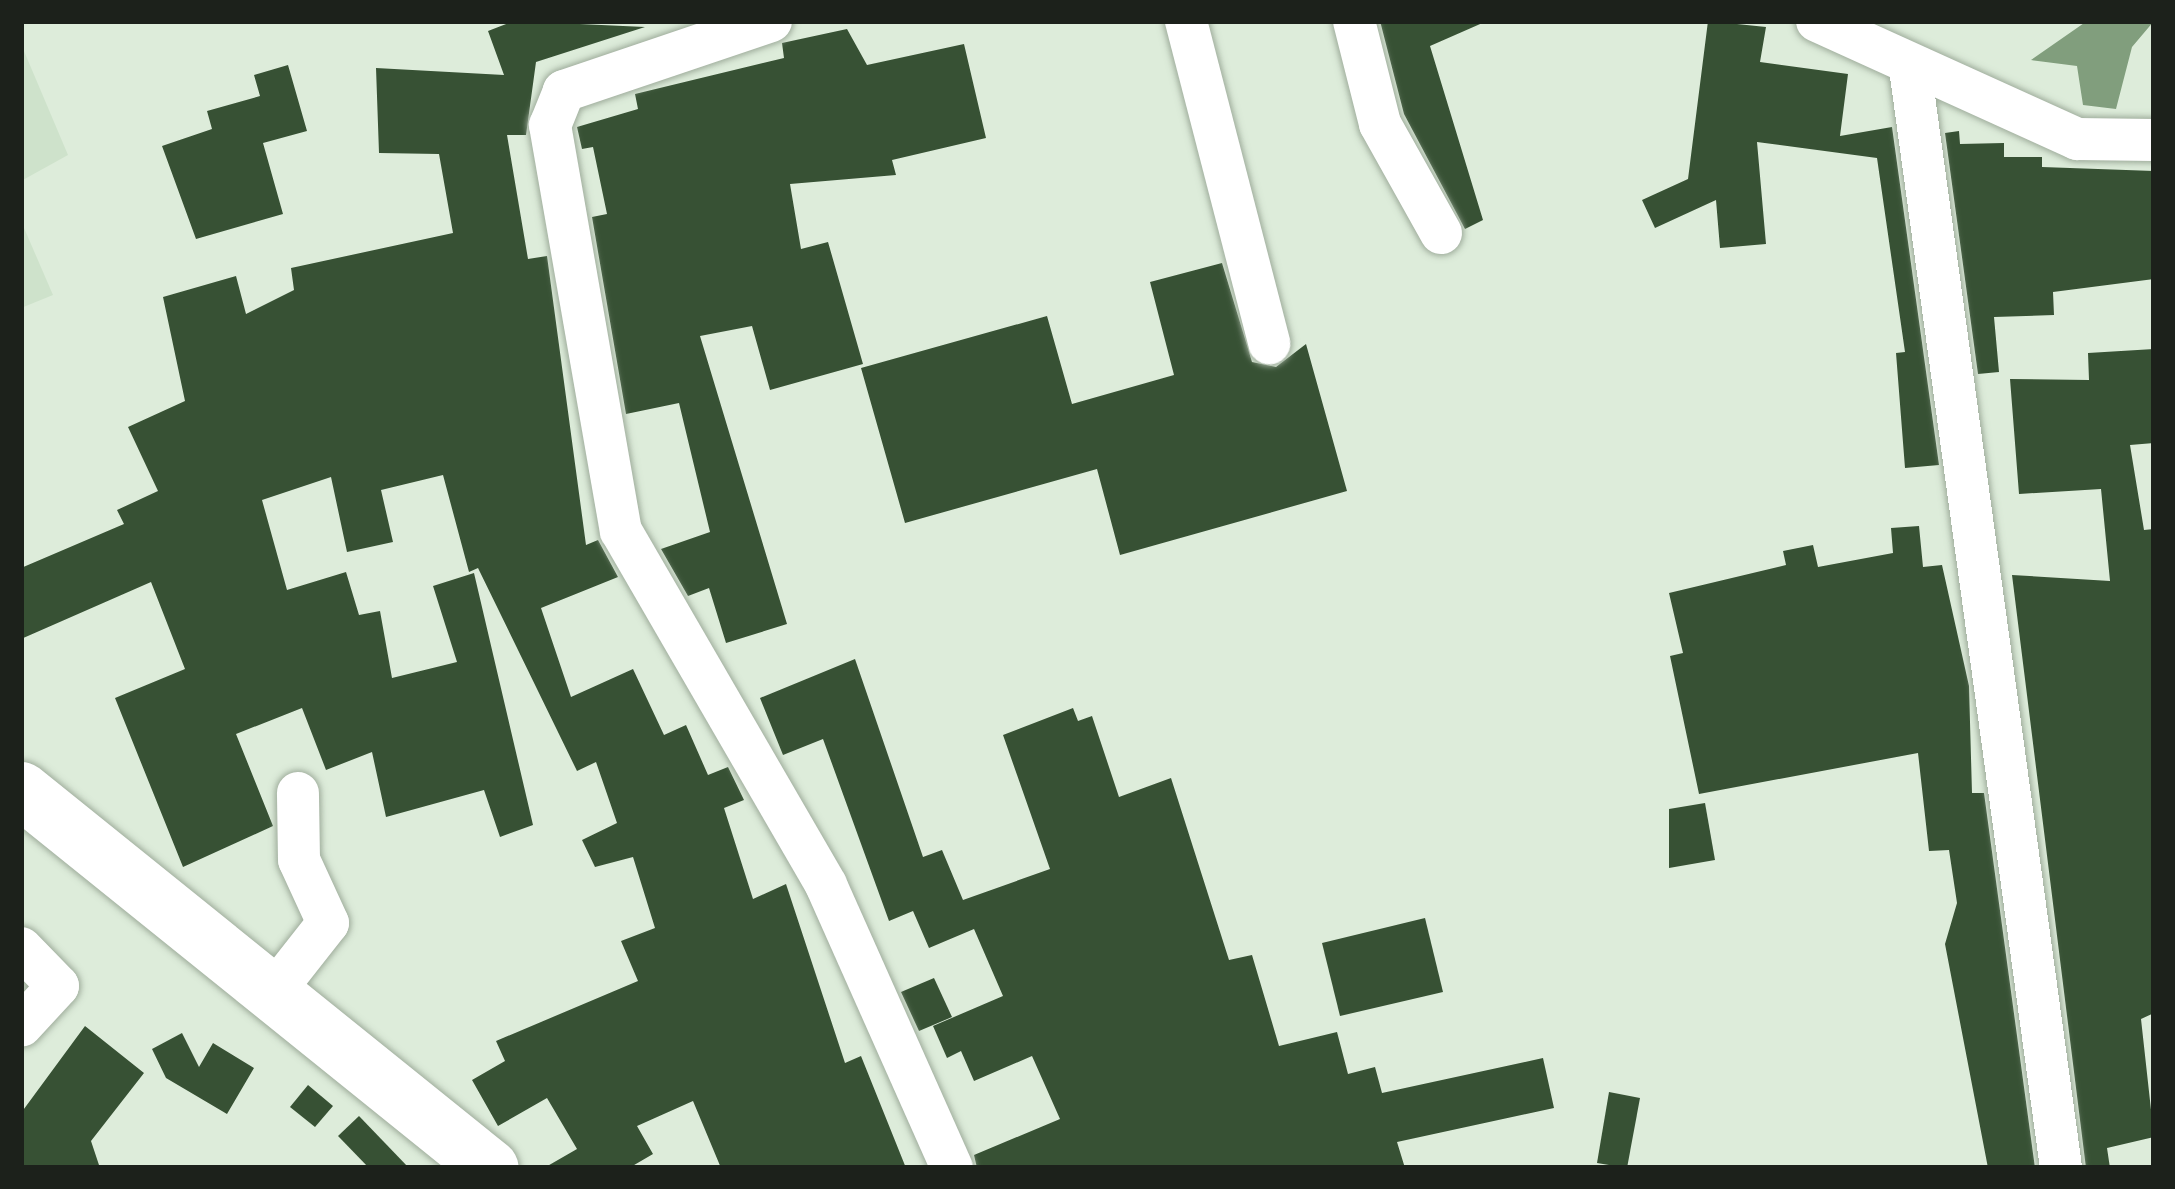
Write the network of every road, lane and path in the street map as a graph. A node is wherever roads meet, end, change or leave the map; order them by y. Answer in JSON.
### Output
{"nodes":[{"id":1,"x":771,"y":21,"type":"edge"},
{"id":2,"x":1186,"y":21,"type":"edge"},
{"id":3,"x":1354,"y":21,"type":"edge"},
{"id":4,"x":1817,"y":21,"type":"edge"},
{"id":5,"x":1889,"y":48,"type":"edge"},
{"id":6,"x":2154,"y":140,"type":"edge"},
{"id":7,"x":1441,"y":233,"type":"dead end"},
{"id":8,"x":1269,"y":343,"type":"dead end"},
{"id":9,"x":21,"y":746,"type":"edge"},
{"id":10,"x":21,"y":790,"type":"edge"},
{"id":11,"x":298,"y":793,"type":"dead end"},
{"id":12,"x":189,"y":916,"type":"junction"},
{"id":13,"x":21,"y":948,"type":"edge"},
{"id":14,"x":276,"y":989,"type":"junction"},
{"id":15,"x":21,"y":1026,"type":"edge"},
{"id":16,"x":490,"y":1168,"type":"edge"},
{"id":17,"x":952,"y":1168,"type":"edge"},
{"id":18,"x":2061,"y":1168,"type":"edge"}],
"edges":[{"from":1,"to":17,"type":"street"},
{"from":2,"to":8,"type":"street"},
{"from":3,"to":7,"type":"street"},
{"from":4,"to":5,"type":"street"},
{"from":5,"to":6,"type":"street"},
{"from":5,"to":18,"type":"street"},
{"from":9,"to":12,"type":"main road"},
{"from":10,"to":12,"type":"main road"},
{"from":11,"to":14,"type":"street"},
{"from":12,"to":14,"type":"main road"},
{"from":13,"to":15,"type":"street"},
{"from":14,"to":16,"type":"main road"}]}
